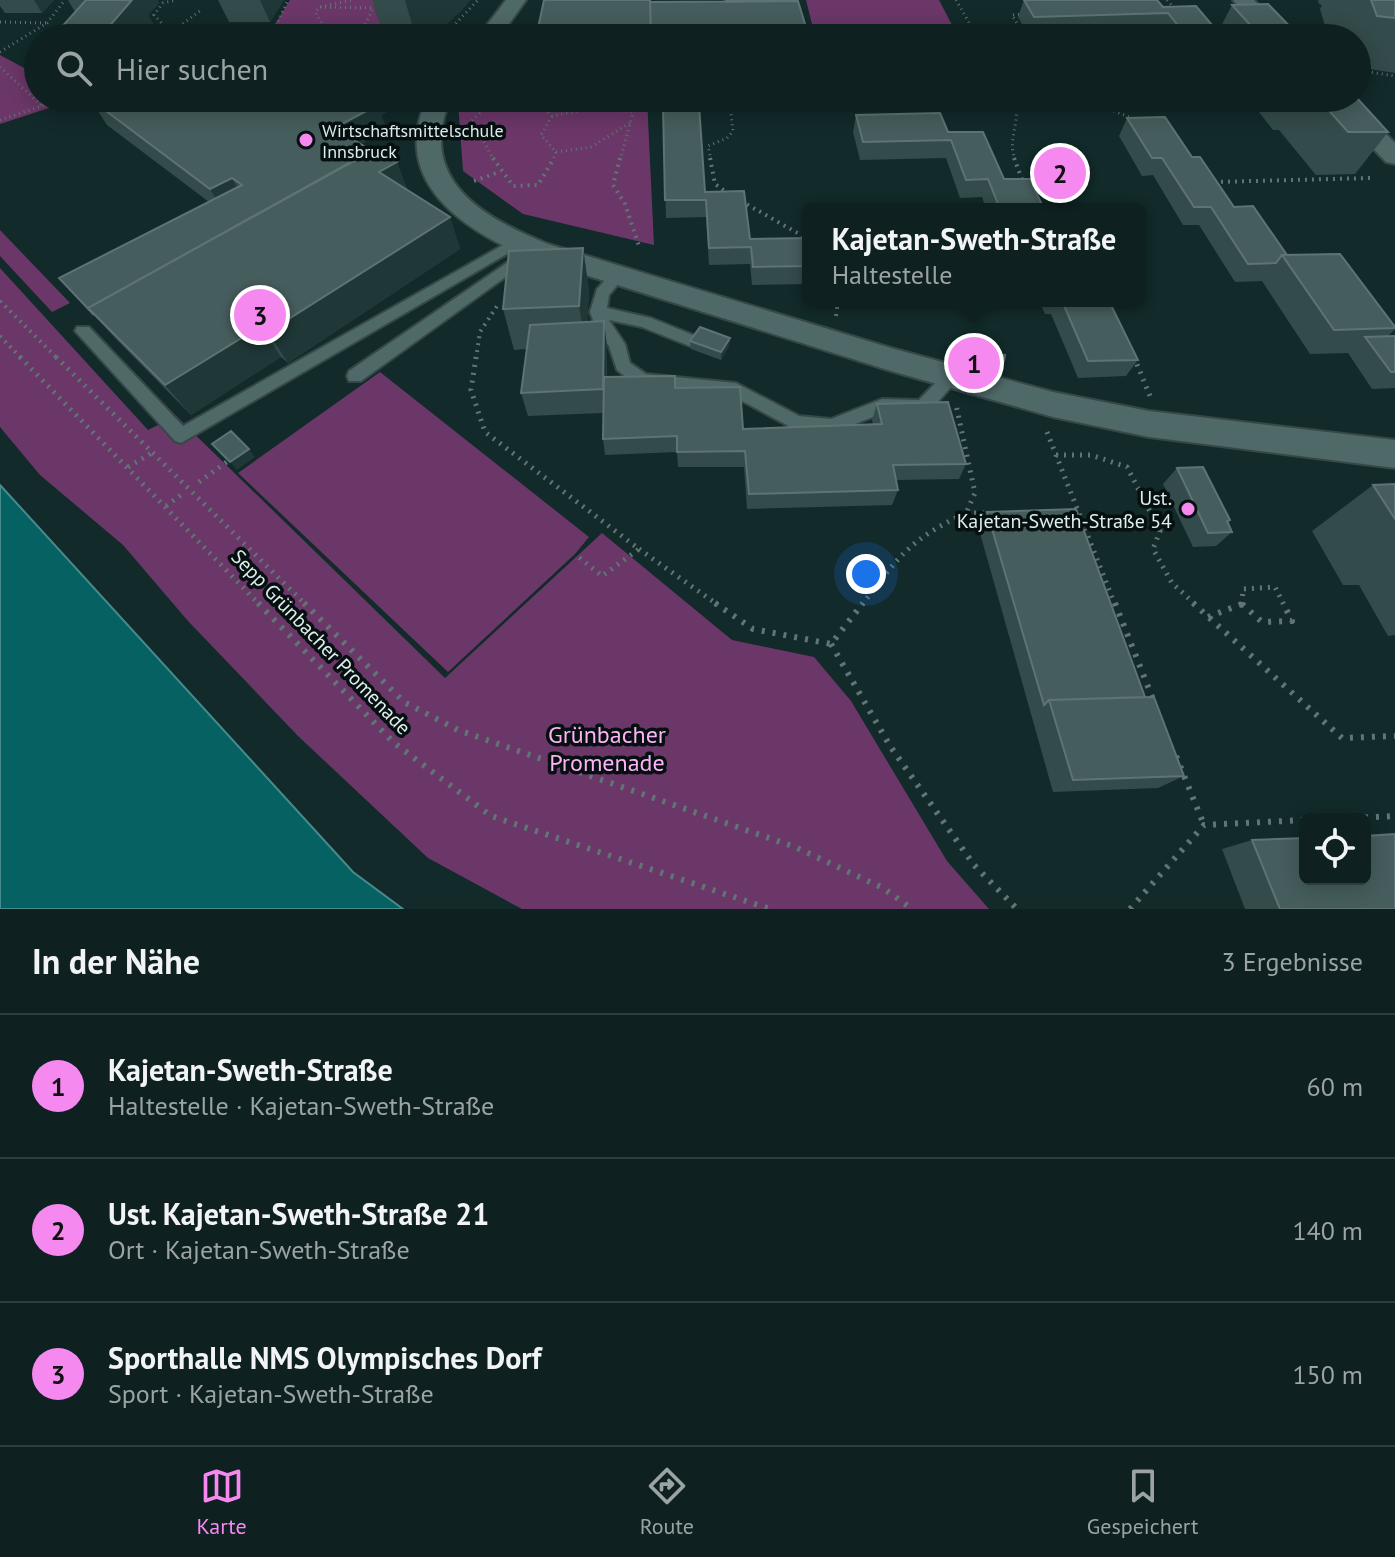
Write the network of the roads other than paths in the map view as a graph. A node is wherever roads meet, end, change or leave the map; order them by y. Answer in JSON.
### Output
{"nodes":[{"id":1,"x":516,"y":0,"type":"edge"},
{"id":2,"x":1243,"y":0,"type":"edge"},
{"id":3,"x":498,"y":24,"type":"edge"},
{"id":4,"x":1265,"y":24,"type":"edge"},
{"id":5,"x":433,"y":112,"type":"edge"},
{"id":6,"x":1351,"y":112,"type":"edge"},
{"id":7,"x":1395,"y":157,"type":"edge"},
{"id":8,"x":527,"y":245,"type":"junction"},
{"id":9,"x":619,"y":274,"type":"junction"},
{"id":10,"x":598,"y":312,"type":"junction"},
{"id":11,"x":83,"y":331,"type":"dead end"},
{"id":12,"x":692,"y":341,"type":"edge"},
{"id":13,"x":355,"y":376,"type":"dead end"},
{"id":14,"x":953,"y":391,"type":"junction"},
{"id":15,"x":1395,"y":454,"type":"edge"}],
"edges":[{"from":1,"to":3,"type":"street"},
{"from":2,"to":4,"type":"street"},
{"from":5,"to":8,"type":"street"},
{"from":6,"to":7,"type":"street"},
{"from":8,"to":9,"type":"street"},
{"from":8,"to":11,"type":"lane"},
{"from":8,"to":13,"type":"lane"},
{"from":9,"to":10,"type":"lane"},
{"from":9,"to":14,"type":"street"},
{"from":10,"to":12,"type":"lane"},
{"from":10,"to":14,"type":"lane"},
{"from":14,"to":15,"type":"street"}]}
